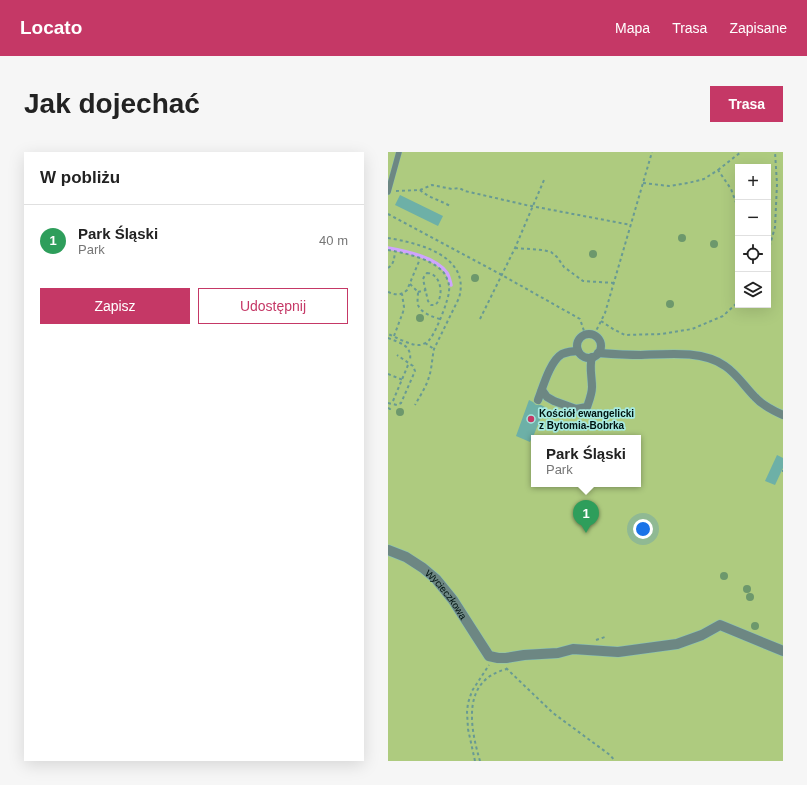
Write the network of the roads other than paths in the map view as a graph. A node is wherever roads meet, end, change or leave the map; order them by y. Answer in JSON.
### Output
{"nodes":[{"id":1,"x":399,"y":152,"type":"edge"},
{"id":2,"x":388,"y":191,"type":"edge"},
{"id":3,"x":578,"y":351,"type":"junction"},
{"id":4,"x":595,"y":355,"type":"junction"},
{"id":5,"x":542,"y":390,"type":"junction"},
{"id":6,"x":538,"y":400,"type":"dead end"},
{"id":7,"x":783,"y":415,"type":"edge"},
{"id":8,"x":388,"y":550,"type":"edge"},
{"id":9,"x":783,"y":651,"type":"edge"}],
"edges":[{"from":1,"to":2,"type":"lane"},
{"from":3,"to":4,"type":"street"},
{"from":3,"to":4,"type":"street"},
{"from":3,"to":5,"type":"street"},
{"from":4,"to":5,"type":"street"},
{"from":4,"to":7,"type":"street"},
{"from":5,"to":6,"type":"street"},
{"from":8,"to":9,"type":"street","name":"Wycieczkowa"}]}
